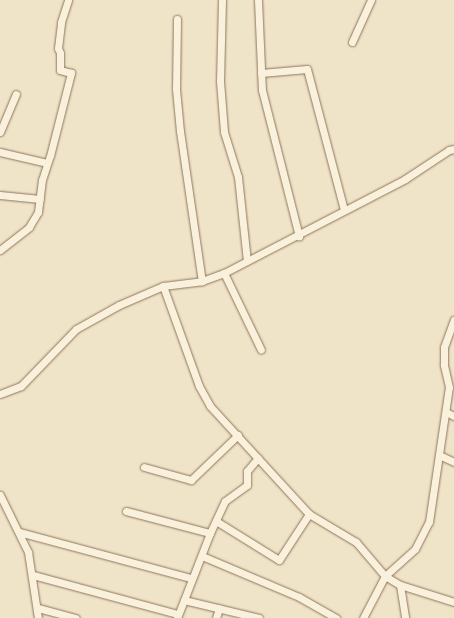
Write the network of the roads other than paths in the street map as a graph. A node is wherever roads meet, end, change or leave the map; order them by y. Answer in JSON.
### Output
{"nodes":[{"id":1,"x":68,"y":0,"type":"edge"},
{"id":2,"x":222,"y":0,"type":"edge"},
{"id":3,"x":258,"y":0,"type":"edge"},
{"id":4,"x":371,"y":0,"type":"edge"},
{"id":5,"x":177,"y":19,"type":"dead end"},
{"id":6,"x":352,"y":42,"type":"dead end"},
{"id":7,"x":261,"y":73,"type":"junction"},
{"id":8,"x":16,"y":94,"type":"dead end"},
{"id":9,"x":0,"y":132,"type":"edge"},
{"id":10,"x":454,"y":149,"type":"edge"},
{"id":11,"x":0,"y":152,"type":"edge"},
{"id":12,"x":46,"y":163,"type":"junction"},
{"id":13,"x":0,"y":195,"type":"edge"},
{"id":14,"x":40,"y":199,"type":"junction"},
{"id":15,"x":344,"y":210,"type":"junction"},
{"id":16,"x":299,"y":236,"type":"junction"},
{"id":17,"x":0,"y":250,"type":"edge"},
{"id":18,"x":247,"y":261,"type":"junction"},
{"id":19,"x":224,"y":273,"type":"junction"},
{"id":20,"x":202,"y":281,"type":"junction"},
{"id":21,"x":163,"y":286,"type":"junction"},
{"id":22,"x":454,"y":320,"type":"edge"},
{"id":23,"x":261,"y":350,"type":"dead end"},
{"id":24,"x":0,"y":394,"type":"edge"},
{"id":25,"x":446,"y":412,"type":"junction"},
{"id":26,"x":454,"y":416,"type":"edge"},
{"id":27,"x":238,"y":435,"type":"junction"},
{"id":28,"x":438,"y":455,"type":"junction"},
{"id":29,"x":258,"y":458,"type":"junction"},
{"id":30,"x":454,"y":462,"type":"edge"},
{"id":31,"x":144,"y":467,"type":"dead end"},
{"id":32,"x":0,"y":495,"type":"edge"},
{"id":33,"x":126,"y":511,"type":"dead end"},
{"id":34,"x":308,"y":514,"type":"junction"},
{"id":35,"x":216,"y":521,"type":"junction"},
{"id":36,"x":19,"y":532,"type":"junction"},
{"id":37,"x":210,"y":533,"type":"junction"},
{"id":38,"x":202,"y":556,"type":"junction"},
{"id":39,"x":33,"y":575,"type":"junction"},
{"id":40,"x":385,"y":576,"type":"junction"},
{"id":41,"x":191,"y":578,"type":"junction"},
{"id":42,"x":400,"y":585,"type":"junction"},
{"id":43,"x":184,"y":600,"type":"junction"},
{"id":44,"x":454,"y":602,"type":"edge"},
{"id":45,"x":38,"y":608,"type":"junction"},
{"id":46,"x":219,"y":608,"type":"junction"},
{"id":47,"x":178,"y":616,"type":"edge"},
{"id":48,"x":38,"y":618,"type":"edge"},
{"id":49,"x":76,"y":618,"type":"edge"},
{"id":50,"x":216,"y":618,"type":"edge"},
{"id":51,"x":259,"y":618,"type":"edge"},
{"id":52,"x":336,"y":618,"type":"edge"},
{"id":53,"x":363,"y":618,"type":"edge"},
{"id":54,"x":405,"y":618,"type":"edge"}],
"edges":[{"from":1,"to":12,"type":"street"},
{"from":2,"to":18,"type":"street"},
{"from":3,"to":7,"type":"street"},
{"from":4,"to":6,"type":"street"},
{"from":5,"to":20,"type":"street"},
{"from":7,"to":15,"type":"street"},
{"from":7,"to":16,"type":"street"},
{"from":8,"to":9,"type":"street"},
{"from":10,"to":15,"type":"street"},
{"from":11,"to":12,"type":"street"},
{"from":12,"to":14,"type":"street"},
{"from":13,"to":14,"type":"street"},
{"from":14,"to":17,"type":"street"},
{"from":15,"to":16,"type":"street"},
{"from":16,"to":18,"type":"street"},
{"from":18,"to":19,"type":"street"},
{"from":19,"to":20,"type":"street"},
{"from":19,"to":23,"type":"street"},
{"from":20,"to":21,"type":"street"},
{"from":21,"to":24,"type":"street"},
{"from":21,"to":27,"type":"street"},
{"from":22,"to":25,"type":"street"},
{"from":25,"to":26,"type":"street"},
{"from":25,"to":28,"type":"street"},
{"from":27,"to":29,"type":"street"},
{"from":27,"to":31,"type":"street"},
{"from":28,"to":30,"type":"street"},
{"from":28,"to":40,"type":"street"},
{"from":29,"to":34,"type":"street"},
{"from":29,"to":35,"type":"street"},
{"from":32,"to":36,"type":"street"},
{"from":33,"to":37,"type":"street"},
{"from":34,"to":35,"type":"street"},
{"from":34,"to":40,"type":"street"},
{"from":35,"to":37,"type":"street"},
{"from":36,"to":39,"type":"street"},
{"from":36,"to":41,"type":"street"},
{"from":37,"to":38,"type":"street"},
{"from":38,"to":41,"type":"street"},
{"from":38,"to":52,"type":"street"},
{"from":39,"to":45,"type":"street"},
{"from":39,"to":47,"type":"street"},
{"from":40,"to":42,"type":"street"},
{"from":40,"to":53,"type":"street"},
{"from":41,"to":43,"type":"street"},
{"from":42,"to":44,"type":"street"},
{"from":42,"to":54,"type":"street"},
{"from":43,"to":46,"type":"street"},
{"from":43,"to":47,"type":"street"},
{"from":45,"to":48,"type":"street"},
{"from":45,"to":49,"type":"street"},
{"from":46,"to":50,"type":"street"},
{"from":46,"to":51,"type":"street"}]}
